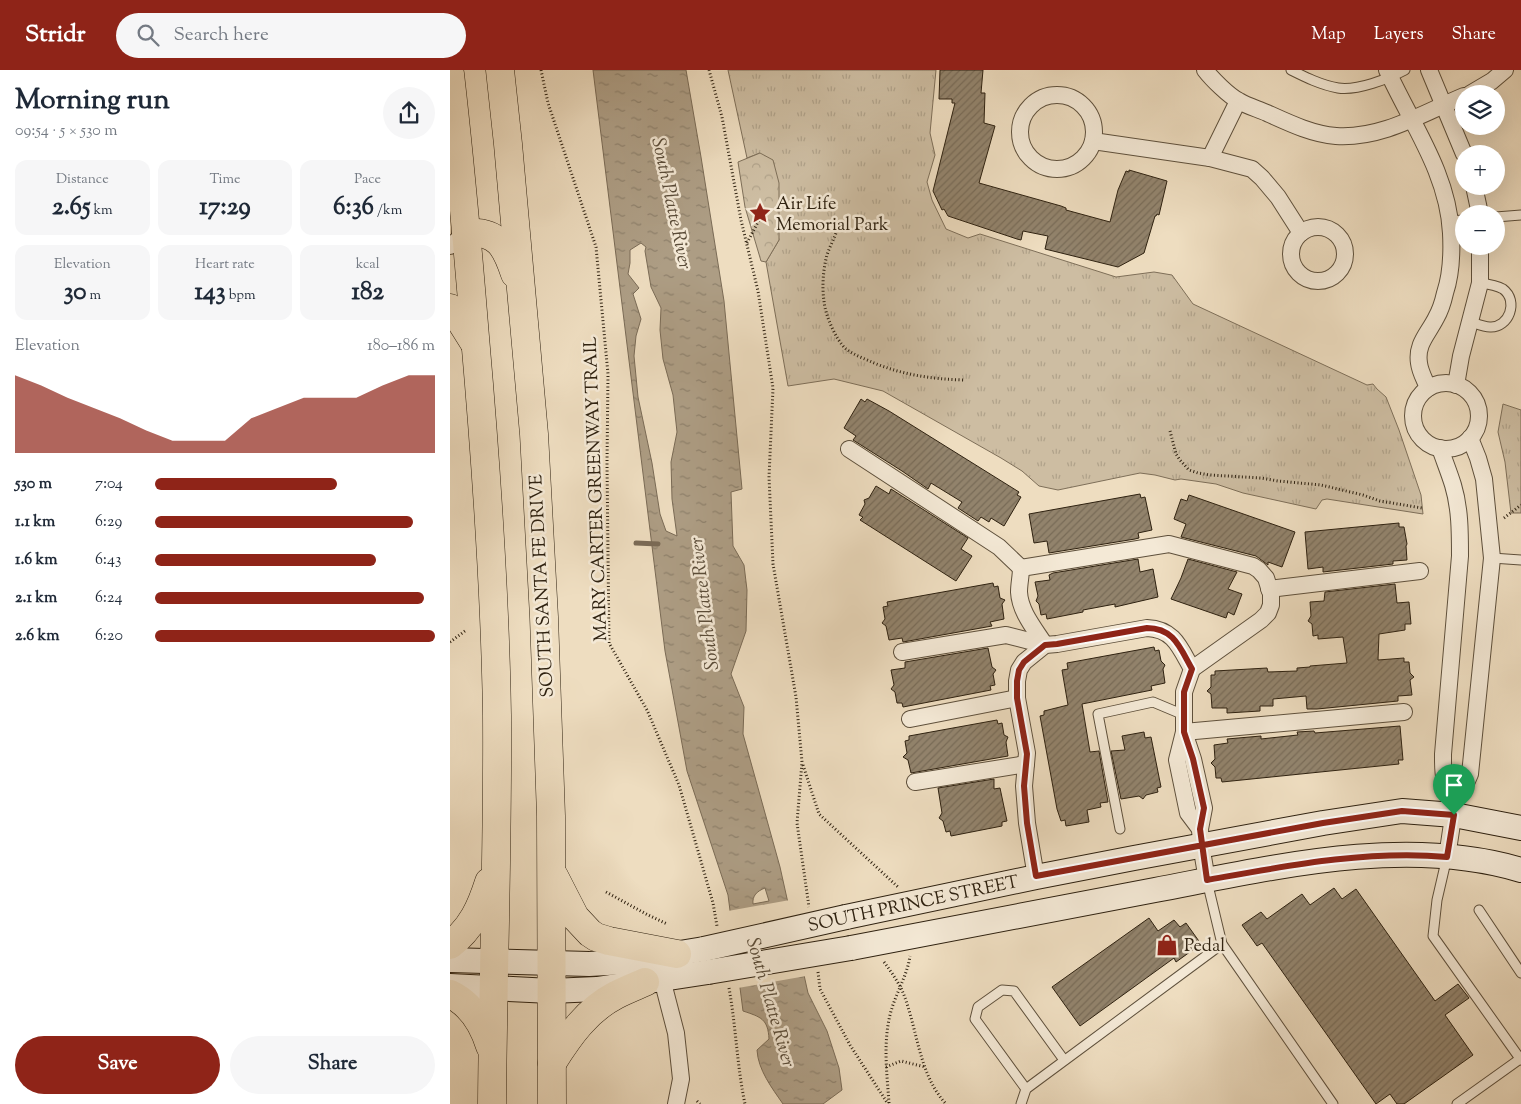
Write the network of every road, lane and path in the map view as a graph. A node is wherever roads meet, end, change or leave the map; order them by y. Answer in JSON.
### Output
{"nodes":[{"id":1,"x":500,"y":70,"type":"edge"},
{"id":2,"x":542,"y":70,"type":"edge"},
{"id":3,"x":709,"y":70,"type":"edge"},
{"id":4,"x":1205,"y":70,"type":"edge"},
{"id":5,"x":1291,"y":70,"type":"edge"},
{"id":6,"x":1429,"y":70,"type":"edge"},
{"id":7,"x":1506,"y":70,"type":"edge"},
{"id":8,"x":1394,"y":72,"type":"edge"},
{"id":9,"x":450,"y":74,"type":"edge"},
{"id":10,"x":1485,"y":85,"type":"edge"},
{"id":11,"x":1455,"y":100,"type":"edge"},
{"id":12,"x":1238,"y":101,"type":"junction"},
{"id":13,"x":1443,"y":105,"type":"junction"},
{"id":14,"x":1412,"y":120,"type":"junction"},
{"id":15,"x":1093,"y":141,"type":"junction"},
{"id":16,"x":1460,"y":145,"type":"edge"},
{"id":17,"x":1210,"y":158,"type":"junction"},
{"id":18,"x":760,"y":213,"type":"dead end"},
{"id":19,"x":1521,"y":215,"type":"edge"},
{"id":20,"x":1505,"y":216,"type":"edge"},
{"id":21,"x":1455,"y":219,"type":"edge"},
{"id":22,"x":1455,"y":226,"type":"edge"},
{"id":23,"x":837,"y":230,"type":"dead end"},
{"id":24,"x":1301,"y":233,"type":"dead end"},
{"id":25,"x":458,"y":239,"type":"edge"},
{"id":26,"x":747,"y":244,"type":"junction"},
{"id":27,"x":1480,"y":255,"type":"edge"},
{"id":28,"x":1480,"y":283,"type":"junction"},
{"id":29,"x":522,"y":292,"type":"junction"},
{"id":30,"x":450,"y":308,"type":"edge"},
{"id":31,"x":1471,"y":322,"type":"junction"},
{"id":32,"x":476,"y":345,"type":"junction"},
{"id":33,"x":964,"y":380,"type":"dead end"},
{"id":34,"x":1456,"y":384,"type":"junction"},
{"id":35,"x":1428,"y":388,"type":"junction"},
{"id":36,"x":1170,"y":431,"type":"dead end"},
{"id":37,"x":1470,"y":438,"type":"junction"},
{"id":38,"x":1440,"y":448,"type":"junction"},
{"id":39,"x":849,"y":449,"type":"dead end"},
{"id":40,"x":1521,"y":505,"type":"edge"},
{"id":41,"x":1422,"y":508,"type":"dead end"},
{"id":42,"x":1504,"y":518,"type":"dead end"},
{"id":43,"x":1492,"y":558,"type":"junction"},
{"id":44,"x":1521,"y":560,"type":"edge"},
{"id":45,"x":1021,"y":568,"type":"junction"},
{"id":46,"x":1420,"y":571,"type":"dead end"},
{"id":47,"x":1269,"y":589,"type":"junction"},
{"id":48,"x":465,"y":631,"type":"dead end"},
{"id":49,"x":450,"y":642,"type":"edge"},
{"id":50,"x":1045,"y":645,"type":"junction"},
{"id":51,"x":902,"y":652,"type":"dead end"},
{"id":52,"x":1192,"y":669,"type":"junction"},
{"id":53,"x":1017,"y":698,"type":"junction"},
{"id":54,"x":1404,"y":712,"type":"dead end"},
{"id":55,"x":1184,"y":715,"type":"junction"},
{"id":56,"x":910,"y":719,"type":"dead end"},
{"id":57,"x":1184,"y":732,"type":"junction"},
{"id":58,"x":802,"y":762,"type":"junction"},
{"id":59,"x":1026,"y":764,"type":"junction"},
{"id":60,"x":915,"y":782,"type":"dead end"},
{"id":61,"x":1455,"y":806,"type":"junction"},
{"id":62,"x":1521,"y":828,"type":"edge"},
{"id":63,"x":1120,"y":829,"type":"dead end"},
{"id":64,"x":1200,"y":837,"type":"junction"},
{"id":65,"x":1447,"y":857,"type":"junction"},
{"id":66,"x":496,"y":862,"type":"junction"},
{"id":67,"x":552,"y":870,"type":"junction"},
{"id":68,"x":1521,"y":870,"type":"edge"},
{"id":69,"x":1036,"y":876,"type":"junction"},
{"id":70,"x":1207,"y":880,"type":"junction"},
{"id":71,"x":897,"y":885,"type":"dead end"},
{"id":72,"x":606,"y":892,"type":"dead end"},
{"id":73,"x":1479,"y":910,"type":"dead end"},
{"id":74,"x":810,"y":913,"type":"dead end"},
{"id":75,"x":667,"y":924,"type":"dead end"},
{"id":76,"x":711,"y":940,"type":"junction"},
{"id":77,"x":1222,"y":944,"type":"junction"},
{"id":78,"x":450,"y":945,"type":"edge"},
{"id":79,"x":911,"y":950,"type":"dead end"},
{"id":80,"x":677,"y":954,"type":"junction"},
{"id":81,"x":880,"y":956,"type":"dead end"},
{"id":82,"x":450,"y":960,"type":"edge"},
{"id":83,"x":494,"y":962,"type":"junction"},
{"id":84,"x":551,"y":962,"type":"junction"},
{"id":85,"x":818,"y":970,"type":"dead end"},
{"id":86,"x":1521,"y":973,"type":"edge"},
{"id":87,"x":718,"y":975,"type":"junction"},
{"id":88,"x":654,"y":981,"type":"junction"},
{"id":89,"x":450,"y":986,"type":"edge"},
{"id":90,"x":900,"y":988,"type":"junction"},
{"id":91,"x":493,"y":989,"type":"junction"},
{"id":92,"x":551,"y":991,"type":"junction"},
{"id":93,"x":450,"y":994,"type":"edge"},
{"id":94,"x":492,"y":1054,"type":"junction"},
{"id":95,"x":1521,"y":1059,"type":"edge"},
{"id":96,"x":1064,"y":1060,"type":"junction"},
{"id":97,"x":552,"y":1063,"type":"junction"},
{"id":98,"x":886,"y":1067,"type":"junction"},
{"id":99,"x":925,"y":1068,"type":"junction"},
{"id":100,"x":1026,"y":1089,"type":"junction"},
{"id":101,"x":697,"y":1101,"type":"dead end"},
{"id":102,"x":492,"y":1104,"type":"edge"},
{"id":103,"x":552,"y":1104,"type":"edge"},
{"id":104,"x":676,"y":1104,"type":"edge"},
{"id":105,"x":700,"y":1104,"type":"edge"},
{"id":106,"x":745,"y":1104,"type":"edge"},
{"id":107,"x":888,"y":1104,"type":"edge"},
{"id":108,"x":946,"y":1104,"type":"edge"},
{"id":109,"x":1021,"y":1104,"type":"edge"},
{"id":110,"x":1333,"y":1104,"type":"edge"},
{"id":111,"x":1457,"y":1104,"type":"edge"}],
"edges":[{"from":1,"to":29,"type":"highway","name":"SOUTH SANTA FE DRIVE"},
{"from":2,"to":76,"type":"path","name":"MARY CARTER GREENWAY TRAIL"},
{"from":3,"to":26,"type":"path"},
{"from":4,"to":12,"type":"street"},
{"from":5,"to":8,"type":"lane"},
{"from":6,"to":13,"type":"street"},
{"from":7,"to":10,"type":"street"},
{"from":8,"to":14,"type":"street"},
{"from":9,"to":25,"type":"highway"},
{"from":11,"to":13,"type":"street"},
{"from":12,"to":14,"type":"street"},
{"from":12,"to":17,"type":"street"},
{"from":13,"to":14,"type":"street"},
{"from":13,"to":16,"type":"street"},
{"from":14,"to":21,"type":"street"},
{"from":15,"to":15,"type":"street"},
{"from":15,"to":17,"type":"street"},
{"from":17,"to":24,"type":"street"},
{"from":18,"to":26,"type":"path"},
{"from":19,"to":20,"type":"lane"},
{"from":22,"to":35,"type":"street"},
{"from":23,"to":33,"type":"path"},
{"from":25,"to":29,"type":"highway"},
{"from":25,"to":32,"type":"highway"},
{"from":26,"to":58,"type":"path"},
{"from":27,"to":28,"type":"street"},
{"from":28,"to":31,"type":"street"},
{"from":28,"to":31,"type":"lane"},
{"from":29,"to":67,"type":"highway","name":"SOUTH SANTA FE DRIVE"},
{"from":30,"to":32,"type":"highway"},
{"from":31,"to":34,"type":"street"},
{"from":32,"to":66,"type":"highway"},
{"from":34,"to":35,"type":"street"},
{"from":34,"to":37,"type":"street"},
{"from":35,"to":38,"type":"street"},
{"from":36,"to":41,"type":"path"},
{"from":37,"to":38,"type":"street"},
{"from":37,"to":43,"type":"street"},
{"from":38,"to":61,"type":"street"},
{"from":39,"to":45,"type":"street"},
{"from":40,"to":42,"type":"path"},
{"from":43,"to":44,"type":"lane"},
{"from":43,"to":61,"type":"street"},
{"from":45,"to":47,"type":"street"},
{"from":45,"to":50,"type":"street"},
{"from":46,"to":47,"type":"street"},
{"from":47,"to":52,"type":"street"},
{"from":48,"to":49,"type":"path"},
{"from":50,"to":51,"type":"street"},
{"from":50,"to":52,"type":"street"},
{"from":50,"to":53,"type":"street"},
{"from":52,"to":55,"type":"street"},
{"from":53,"to":56,"type":"street"},
{"from":53,"to":59,"type":"street"},
{"from":54,"to":57,"type":"street"},
{"from":55,"to":57,"type":"street"},
{"from":55,"to":63,"type":"lane"},
{"from":57,"to":64,"type":"street"},
{"from":58,"to":71,"type":"path"},
{"from":58,"to":74,"type":"path"},
{"from":59,"to":60,"type":"street"},
{"from":59,"to":69,"type":"street"},
{"from":61,"to":62,"type":"street","name":"SOUTH PRINCE STREET"},
{"from":61,"to":64,"type":"street","name":"SOUTH PRINCE STREET"},
{"from":61,"to":65,"type":"street"},
{"from":64,"to":69,"type":"street","name":"SOUTH PRINCE STREET"},
{"from":64,"to":70,"type":"street"},
{"from":65,"to":68,"type":"street","name":"SOUTH PRINCE STREET"},
{"from":65,"to":70,"type":"street","name":"SOUTH PRINCE STREET"},
{"from":65,"to":95,"type":"lane"},
{"from":66,"to":78,"type":"highway"},
{"from":66,"to":83,"type":"highway"},
{"from":67,"to":80,"type":"highway"},
{"from":67,"to":84,"type":"highway","name":"SOUTH SANTA FE DRIVE"},
{"from":69,"to":76,"type":"street","name":"SOUTH PRINCE STREET","bridge":true},
{"from":70,"to":77,"type":"lane"},
{"from":70,"to":87,"type":"street","name":"SOUTH PRINCE STREET","bridge":true},
{"from":72,"to":75,"type":"path"},
{"from":73,"to":86,"type":"lane"},
{"from":76,"to":80,"type":"street","name":"SOUTH PRINCE STREET"},
{"from":77,"to":96,"type":"lane"},
{"from":77,"to":110,"type":"lane"},
{"from":79,"to":90,"type":"path"},
{"from":80,"to":84,"type":"street","name":"SOUTH PRINCE STREET"},
{"from":81,"to":90,"type":"path"},
{"from":82,"to":83,"type":"street","name":"SOUTH PRINCE STREET"},
{"from":83,"to":84,"type":"street","name":"SOUTH PRINCE STREET"},
{"from":83,"to":91,"type":"highway"},
{"from":84,"to":92,"type":"highway","name":"SOUTH SANTA FE DRIVE"},
{"from":85,"to":107,"type":"path"},
{"from":87,"to":88,"type":"street","name":"SOUTH PRINCE STREET"},
{"from":87,"to":106,"type":"path"},
{"from":88,"to":92,"type":"street","name":"SOUTH PRINCE STREET"},
{"from":88,"to":97,"type":"highway"},
{"from":88,"to":104,"type":"street"},
{"from":89,"to":91,"type":"street","name":"SOUTH PRINCE STREET"},
{"from":90,"to":98,"type":"path"},
{"from":90,"to":99,"type":"path"},
{"from":91,"to":92,"type":"street","name":"SOUTH PRINCE STREET"},
{"from":91,"to":94,"type":"highway"},
{"from":92,"to":97,"type":"highway","name":"SOUTH SANTA FE DRIVE"},
{"from":93,"to":94,"type":"highway"},
{"from":94,"to":102,"type":"highway"},
{"from":95,"to":111,"type":"lane"},
{"from":96,"to":100,"type":"lane"},
{"from":96,"to":100,"type":"lane"},
{"from":97,"to":103,"type":"highway","name":"SOUTH SANTA FE DRIVE"},
{"from":98,"to":99,"type":"path"},
{"from":98,"to":107,"type":"path"},
{"from":99,"to":108,"type":"path"},
{"from":100,"to":109,"type":"lane"},
{"from":101,"to":105,"type":"path"}]}
